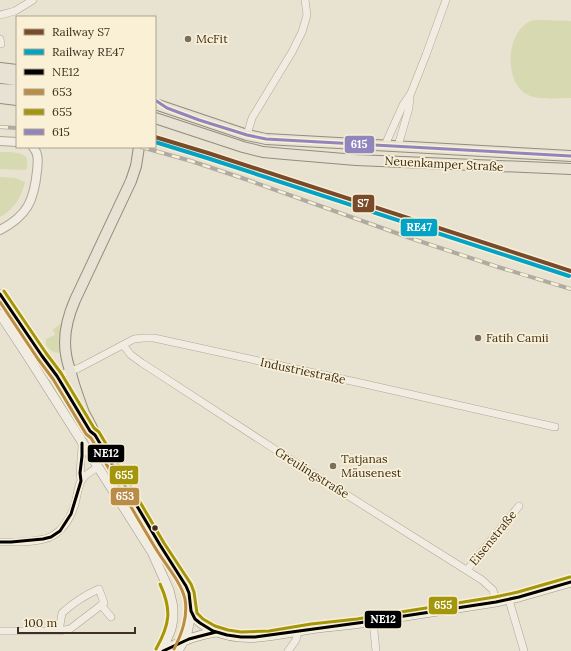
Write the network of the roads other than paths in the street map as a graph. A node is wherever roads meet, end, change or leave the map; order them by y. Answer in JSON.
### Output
{"nodes":[{"id":1,"x":33,"y":0,"type":"edge"},
{"id":2,"x":305,"y":0,"type":"edge"},
{"id":3,"x":446,"y":0,"type":"edge"},
{"id":4,"x":0,"y":15,"type":"edge"},
{"id":5,"x":0,"y":61,"type":"edge"},
{"id":6,"x":16,"y":63,"type":"edge"},
{"id":7,"x":0,"y":68,"type":"edge"},
{"id":8,"x":16,"y":70,"type":"edge"},
{"id":9,"x":0,"y":78,"type":"edge"},
{"id":10,"x":16,"y":80,"type":"edge"},
{"id":11,"x":0,"y":89,"type":"edge"},
{"id":12,"x":16,"y":90,"type":"edge"},
{"id":13,"x":410,"y":93,"type":"junction"},
{"id":14,"x":0,"y":98,"type":"edge"},
{"id":15,"x":16,"y":100,"type":"edge"},
{"id":16,"x":156,"y":101,"type":"edge"},
{"id":17,"x":156,"y":104,"type":"edge"},
{"id":18,"x":167,"y":108,"type":"junction"},
{"id":19,"x":156,"y":118,"type":"edge"},
{"id":20,"x":247,"y":135,"type":"junction"},
{"id":21,"x":0,"y":141,"type":"edge"},
{"id":22,"x":16,"y":142,"type":"edge"},
{"id":23,"x":385,"y":145,"type":"junction"},
{"id":24,"x":398,"y":146,"type":"junction"},
{"id":25,"x":34,"y":148,"type":"edge"},
{"id":26,"x":139,"y":148,"type":"edge"},
{"id":27,"x":571,"y":156,"type":"edge"},
{"id":28,"x":382,"y":160,"type":"junction"},
{"id":29,"x":394,"y":161,"type":"junction"},
{"id":30,"x":571,"y":169,"type":"edge"},
{"id":31,"x":0,"y":230,"type":"edge"},
{"id":32,"x":0,"y":294,"type":"edge"},
{"id":33,"x":0,"y":314,"type":"edge"},
{"id":34,"x":123,"y":344,"type":"junction"},
{"id":35,"x":27,"y":355,"type":"junction"},
{"id":36,"x":70,"y":372,"type":"junction"},
{"id":37,"x":57,"y":376,"type":"junction"},
{"id":38,"x":555,"y":427,"type":"dead end"},
{"id":39,"x":94,"y":435,"type":"junction"},
{"id":40,"x":82,"y":443,"type":"junction"},
{"id":41,"x":110,"y":460,"type":"junction"},
{"id":42,"x":98,"y":467,"type":"junction"},
{"id":43,"x":81,"y":481,"type":"junction"},
{"id":44,"x":519,"y":506,"type":"dead end"},
{"id":45,"x":0,"y":542,"type":"edge"},
{"id":46,"x":466,"y":570,"type":"junction"},
{"id":47,"x":571,"y":582,"type":"edge"},
{"id":48,"x":509,"y":600,"type":"junction"},
{"id":49,"x":496,"y":602,"type":"junction"},
{"id":50,"x":101,"y":605,"type":"junction"},
{"id":51,"x":191,"y":612,"type":"junction"},
{"id":52,"x":110,"y":617,"type":"dead end"},
{"id":53,"x":372,"y":621,"type":"junction"},
{"id":54,"x":0,"y":631,"type":"edge"},
{"id":55,"x":59,"y":631,"type":"junction"},
{"id":56,"x":298,"y":631,"type":"junction"},
{"id":57,"x":216,"y":632,"type":"junction"},
{"id":58,"x":184,"y":640,"type":"junction"},
{"id":59,"x":161,"y":651,"type":"edge"},
{"id":60,"x":178,"y":651,"type":"edge"},
{"id":61,"x":288,"y":651,"type":"edge"},
{"id":62,"x":376,"y":651,"type":"edge"},
{"id":63,"x":524,"y":651,"type":"edge"}],
"edges":[{"from":1,"to":4,"type":"street"},
{"from":2,"to":20,"type":"street"},
{"from":3,"to":13,"type":"street"},
{"from":5,"to":6,"type":"main road"},
{"from":7,"to":8,"type":"main road"},
{"from":9,"to":10,"type":"main road"},
{"from":11,"to":12,"type":"main road"},
{"from":13,"to":23,"type":"street"},
{"from":13,"to":24,"type":"street"},
{"from":14,"to":15,"type":"main road"},
{"from":16,"to":18,"type":"main road"},
{"from":17,"to":18,"type":"main road","name":"Neuenkamper Straße"},
{"from":18,"to":20,"type":"main road","name":"Neuenkamper Straße"},
{"from":19,"to":28,"type":"main road","name":"Neuenkamper Straße"},
{"from":20,"to":23,"type":"main road","name":"Neuenkamper Straße"},
{"from":21,"to":22,"type":"street"},
{"from":23,"to":24,"type":"main road","name":"Neuenkamper Straße"},
{"from":23,"to":28,"type":"main road"},
{"from":24,"to":27,"type":"main road","name":"Neuenkamper Straße"},
{"from":24,"to":29,"type":"main road"},
{"from":25,"to":31,"type":"street"},
{"from":26,"to":36,"type":"main road"},
{"from":28,"to":29,"type":"main road","name":"Neuenkamper Straße"},
{"from":29,"to":30,"type":"main road","name":"Neuenkamper Straße"},
{"from":32,"to":37,"type":"main road"},
{"from":33,"to":35,"type":"main road"},
{"from":34,"to":36,"type":"street","name":"Industriestraße"},
{"from":34,"to":38,"type":"street","name":"Industriestraße"},
{"from":34,"to":46,"type":"street","name":"Greulingstraße"},
{"from":35,"to":37,"type":"main road"},
{"from":35,"to":40,"type":"main road"},
{"from":36,"to":37,"type":"street","name":"Industriestraße"},
{"from":36,"to":39,"type":"main road"},
{"from":37,"to":39,"type":"main road"},
{"from":39,"to":41,"type":"main road"},
{"from":40,"to":42,"type":"main road"},
{"from":40,"to":43,"type":"street"},
{"from":41,"to":42,"type":"main road"},
{"from":41,"to":51,"type":"main road"},
{"from":42,"to":43,"type":"street"},
{"from":42,"to":59,"type":"main road"},
{"from":43,"to":45,"type":"street"},
{"from":44,"to":46,"type":"street","name":"Eisenstraße"},
{"from":46,"to":49,"type":"street","name":"Greulingstraße"},
{"from":47,"to":48,"type":"main road"},
{"from":48,"to":49,"type":"main road"},
{"from":48,"to":63,"type":"street"},
{"from":49,"to":53,"type":"main road"},
{"from":50,"to":52,"type":"street"},
{"from":50,"to":55,"type":"street"},
{"from":50,"to":55,"type":"street"},
{"from":51,"to":57,"type":"main road"},
{"from":51,"to":58,"type":"main road"},
{"from":53,"to":56,"type":"main road"},
{"from":53,"to":62,"type":"street"},
{"from":54,"to":55,"type":"street"},
{"from":56,"to":57,"type":"main road"},
{"from":56,"to":61,"type":"street"},
{"from":57,"to":58,"type":"main road"},
{"from":58,"to":59,"type":"main road"},
{"from":58,"to":60,"type":"main road"}]}
